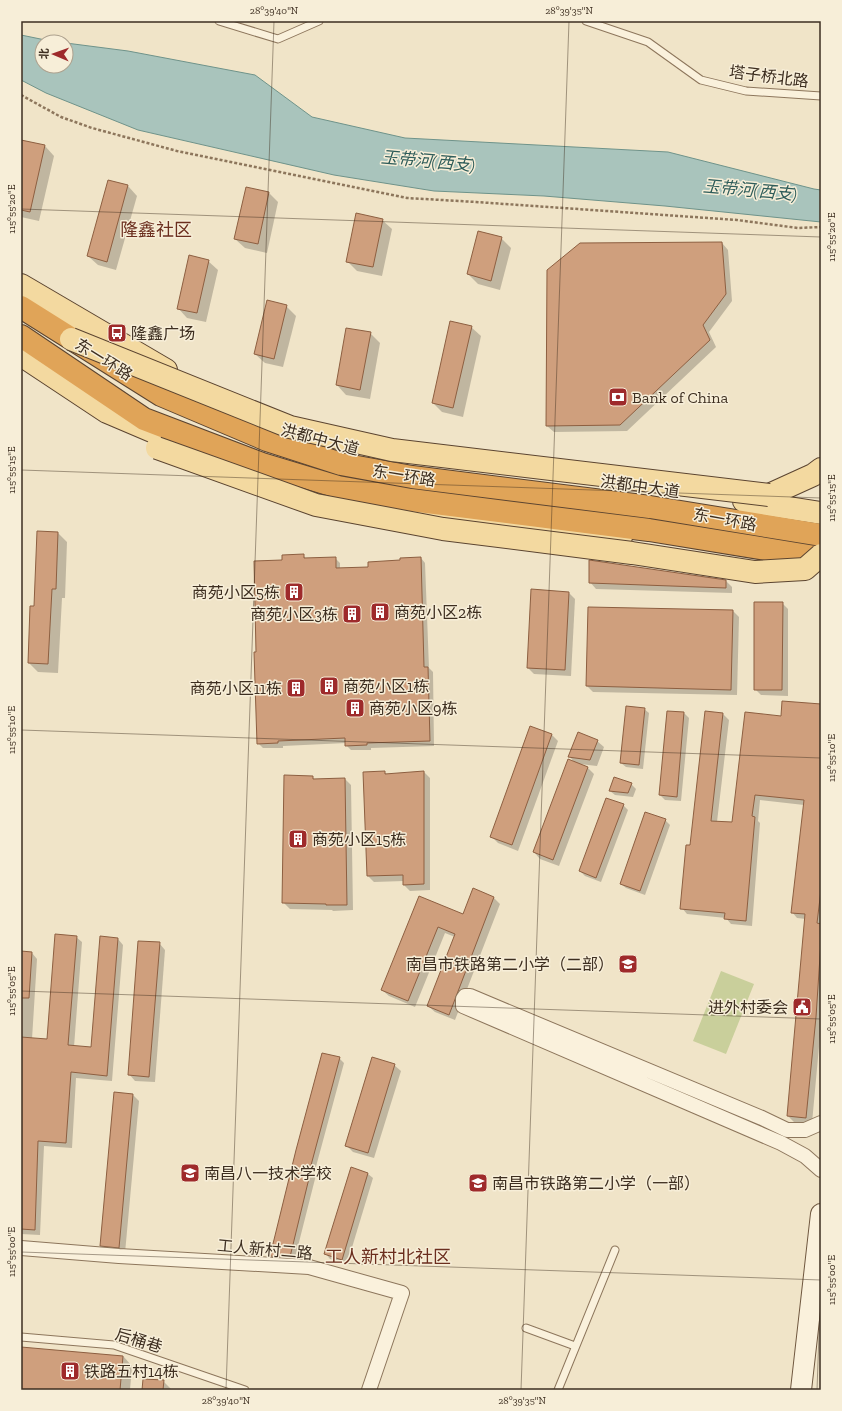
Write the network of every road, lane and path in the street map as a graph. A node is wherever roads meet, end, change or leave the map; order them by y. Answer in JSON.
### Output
{"nodes":[{"id":1,"x":219,"y":21,"type":"edge"},
{"id":2,"x":319,"y":21,"type":"edge"},
{"id":3,"x":586,"y":21,"type":"edge"},
{"id":4,"x":21,"y":95,"type":"edge"},
{"id":5,"x":821,"y":96,"type":"edge"},
{"id":6,"x":821,"y":227,"type":"edge"},
{"id":7,"x":21,"y":285,"type":"edge"},
{"id":8,"x":21,"y":307,"type":"edge"},
{"id":9,"x":21,"y":336,"type":"edge"},
{"id":10,"x":71,"y":339,"type":"junction"},
{"id":11,"x":21,"y":355,"type":"edge"},
{"id":12,"x":21,"y":367,"type":"edge"},
{"id":13,"x":821,"y":469,"type":"edge"},
{"id":14,"x":769,"y":495,"type":"junction"},
{"id":15,"x":821,"y":507,"type":"edge"},
{"id":16,"x":821,"y":513,"type":"edge"},
{"id":17,"x":821,"y":535,"type":"edge"},
{"id":18,"x":821,"y":557,"type":"edge"},
{"id":19,"x":821,"y":565,"type":"edge"},
{"id":20,"x":821,"y":1123,"type":"edge"},
{"id":21,"x":821,"y":1170,"type":"edge"},
{"id":22,"x":821,"y":1214,"type":"edge"},
{"id":23,"x":21,"y":1248,"type":"edge"},
{"id":24,"x":614,"y":1250,"type":"dead end"},
{"id":25,"x":526,"y":1328,"type":"dead end"},
{"id":26,"x":21,"y":1337,"type":"edge"},
{"id":27,"x":574,"y":1346,"type":"junction"},
{"id":28,"x":245,"y":1390,"type":"edge"},
{"id":29,"x":369,"y":1390,"type":"edge"},
{"id":30,"x":558,"y":1390,"type":"edge"},
{"id":31,"x":801,"y":1390,"type":"edge"}],
"edges":[{"from":1,"to":2,"type":"lane"},
{"from":3,"to":5,"type":"lane","name":"塔子桥北路"},
{"from":4,"to":6,"type":"path"},
{"from":7,"to":16,"type":"main road","name":"洪都中大道"},
{"from":8,"to":10,"type":"highway","name":"东一环路"},
{"from":9,"to":18,"type":"highway","name":"东一环路"},
{"from":10,"to":14,"type":"main road","bridge":true},
{"from":10,"to":17,"type":"highway","name":"东一环路","bridge":true},
{"from":11,"to":19,"type":"main road"},
{"from":12,"to":18,"type":"main road","bridge":true},
{"from":13,"to":14,"type":"main road"},
{"from":14,"to":15,"type":"main road"},
{"from":20,"to":21,"type":"street"},
{"from":22,"to":31,"type":"street"},
{"from":23,"to":29,"type":"street","name":"工人新村二路"},
{"from":24,"to":27,"type":"lane"},
{"from":25,"to":27,"type":"lane"},
{"from":26,"to":28,"type":"lane","name":"后桶巷"},
{"from":27,"to":30,"type":"lane"}]}
